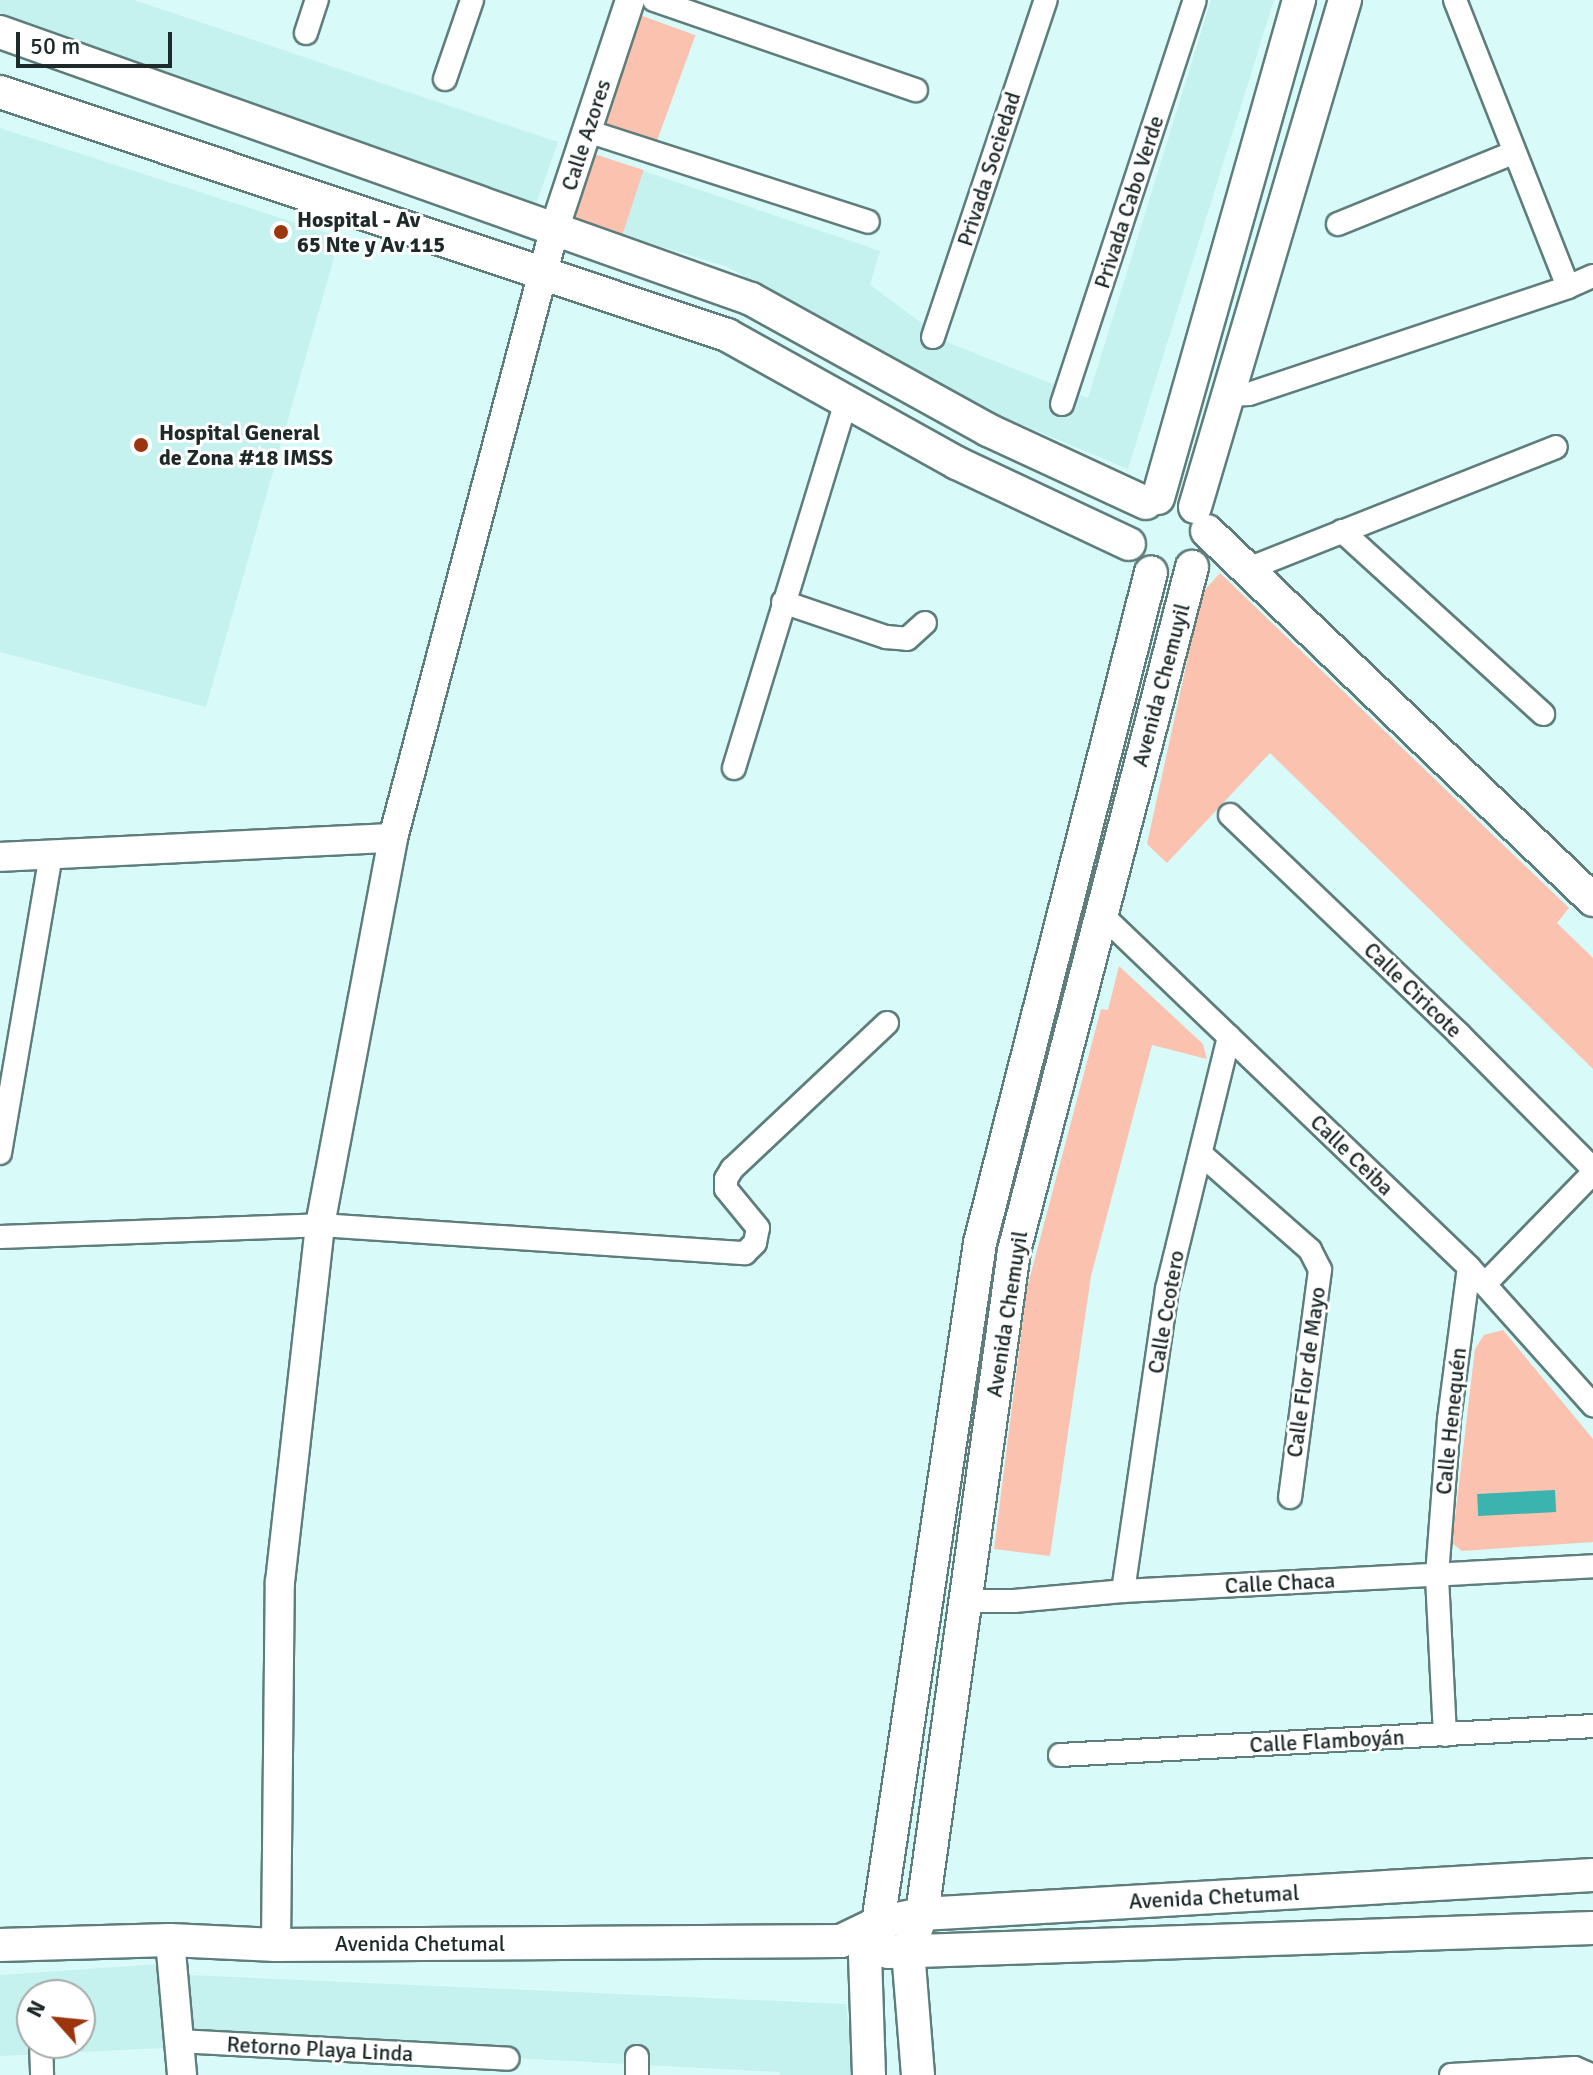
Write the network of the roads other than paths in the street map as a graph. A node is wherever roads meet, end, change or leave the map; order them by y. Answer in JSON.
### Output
{"nodes":[{"id":1,"x":317,"y":0,"type":"edge"},
{"id":2,"x":472,"y":0,"type":"edge"},
{"id":3,"x":630,"y":0,"type":"edge"},
{"id":4,"x":654,"y":0,"type":"edge"},
{"id":5,"x":1046,"y":0,"type":"edge"},
{"id":6,"x":1195,"y":0,"type":"edge"},
{"id":7,"x":1299,"y":0,"type":"edge"},
{"id":8,"x":1345,"y":0,"type":"edge"},
{"id":9,"x":1455,"y":0,"type":"edge"},
{"id":10,"x":0,"y":32,"type":"edge"},
{"id":11,"x":306,"y":33,"type":"dead end"},
{"id":12,"x":445,"y":79,"type":"dead end"},
{"id":13,"x":916,"y":90,"type":"dead end"},
{"id":14,"x":0,"y":92,"type":"edge"},
{"id":15,"x":587,"y":131,"type":"junction"},
{"id":16,"x":1513,"y":153,"type":"junction"},
{"id":17,"x":868,"y":222,"type":"dead end"},
{"id":18,"x":1338,"y":224,"type":"dead end"},
{"id":19,"x":555,"y":227,"type":"junction"},
{"id":20,"x":543,"y":271,"type":"junction"},
{"id":21,"x":1593,"y":276,"type":"edge"},
{"id":22,"x":1568,"y":287,"type":"junction"},
{"id":23,"x":933,"y":337,"type":"dead end"},
{"id":24,"x":1228,"y":395,"type":"junction"},
{"id":25,"x":846,"y":402,"type":"junction"},
{"id":26,"x":1062,"y":404,"type":"dead end"},
{"id":27,"x":1556,"y":447,"type":"dead end"},
{"id":28,"x":1152,"y":500,"type":"junction"},
{"id":29,"x":1201,"y":519,"type":"junction"},
{"id":30,"x":1342,"y":531,"type":"junction"},
{"id":31,"x":1129,"y":544,"type":"junction"},
{"id":32,"x":1192,"y":567,"type":"junction"},
{"id":33,"x":1248,"y":569,"type":"junction"},
{"id":34,"x":1151,"y":572,"type":"junction"},
{"id":35,"x":783,"y":602,"type":"junction"},
{"id":36,"x":925,"y":623,"type":"dead end"},
{"id":37,"x":1543,"y":714,"type":"dead end"},
{"id":38,"x":734,"y":768,"type":"dead end"},
{"id":39,"x":1230,"y":815,"type":"dead end"},
{"id":40,"x":393,"y":838,"type":"junction"},
{"id":41,"x":51,"y":855,"type":"junction"},
{"id":42,"x":0,"y":857,"type":"edge"},
{"id":43,"x":1593,"y":900,"type":"edge"},
{"id":44,"x":1101,"y":914,"type":"junction"},
{"id":45,"x":887,"y":1023,"type":"dead end"},
{"id":46,"x":1229,"y":1037,"type":"junction"},
{"id":47,"x":0,"y":1153,"type":"edge"},
{"id":48,"x":1202,"y":1155,"type":"junction"},
{"id":49,"x":1593,"y":1171,"type":"edge"},
{"id":50,"x":320,"y":1225,"type":"junction"},
{"id":51,"x":0,"y":1237,"type":"edge"},
{"id":52,"x":980,"y":1243,"type":"junction"},
{"id":53,"x":1014,"y":1251,"type":"junction"},
{"id":54,"x":1469,"y":1267,"type":"junction"},
{"id":55,"x":1485,"y":1284,"type":"junction"},
{"id":56,"x":1593,"y":1405,"type":"edge"},
{"id":57,"x":1290,"y":1497,"type":"dead end"},
{"id":58,"x":1593,"y":1566,"type":"edge"},
{"id":59,"x":1437,"y":1575,"type":"junction"},
{"id":60,"x":1123,"y":1591,"type":"junction"},
{"id":61,"x":967,"y":1601,"type":"junction"},
{"id":62,"x":1593,"y":1726,"type":"edge"},
{"id":63,"x":1445,"y":1735,"type":"junction"},
{"id":64,"x":1060,"y":1755,"type":"dead end"},
{"id":65,"x":1593,"y":1875,"type":"edge"},
{"id":66,"x":922,"y":1914,"type":"junction"},
{"id":67,"x":878,"y":1923,"type":"junction"},
{"id":68,"x":1593,"y":1928,"type":"edge"},
{"id":69,"x":170,"y":1940,"type":"junction"},
{"id":70,"x":0,"y":1945,"type":"edge"},
{"id":71,"x":276,"y":1945,"type":"junction"},
{"id":72,"x":853,"y":1947,"type":"junction"},
{"id":73,"x":908,"y":1950,"type":"junction"},
{"id":74,"x":180,"y":2041,"type":"junction"},
{"id":75,"x":508,"y":2059,"type":"dead end"},
{"id":76,"x":182,"y":2075,"type":"edge"},
{"id":77,"x":869,"y":2075,"type":"edge"},
{"id":78,"x":918,"y":2075,"type":"edge"},
{"id":79,"x":1451,"y":2075,"type":"edge"},
{"id":80,"x":1591,"y":2075,"type":"edge"}],
"edges":[{"from":1,"to":11,"type":"street"},
{"from":2,"to":12,"type":"street"},
{"from":3,"to":15,"type":"street","name":"Calle Azores"},
{"from":4,"to":13,"type":"street"},
{"from":5,"to":23,"type":"street","name":"Privada Sociedad"},
{"from":6,"to":26,"type":"street","name":"Privada Cabo Verde"},
{"from":7,"to":28,"type":"main road"},
{"from":8,"to":24,"type":"main road"},
{"from":9,"to":16,"type":"street"},
{"from":10,"to":19,"type":"main road"},
{"from":14,"to":20,"type":"main road"},
{"from":15,"to":17,"type":"street"},
{"from":15,"to":19,"type":"street","name":"Calle Azores"},
{"from":16,"to":18,"type":"street"},
{"from":16,"to":22,"type":"street"},
{"from":19,"to":20,"type":"street","name":"Calle Azores"},
{"from":19,"to":28,"type":"main road"},
{"from":20,"to":25,"type":"main road"},
{"from":20,"to":40,"type":"street","name":"Calle Azores"},
{"from":21,"to":22,"type":"street"},
{"from":22,"to":24,"type":"street"},
{"from":24,"to":29,"type":"main road"},
{"from":25,"to":31,"type":"main road"},
{"from":25,"to":35,"type":"street"},
{"from":27,"to":30,"type":"street"},
{"from":28,"to":29,"type":"main road"},
{"from":28,"to":31,"type":"main road"},
{"from":29,"to":32,"type":"main road"},
{"from":29,"to":33,"type":"main road"},
{"from":30,"to":33,"type":"street"},
{"from":30,"to":37,"type":"street"},
{"from":31,"to":34,"type":"main road"},
{"from":32,"to":34,"type":"main road"},
{"from":32,"to":44,"type":"main road","name":"Avenida Chemuyil"},
{"from":33,"to":43,"type":"main road"},
{"from":34,"to":52,"type":"main road","name":"Avenida Chemuyil"},
{"from":35,"to":36,"type":"street"},
{"from":35,"to":38,"type":"street"},
{"from":39,"to":49,"type":"street","name":"Calle Ciricote"},
{"from":40,"to":41,"type":"street"},
{"from":40,"to":50,"type":"street","name":"Calle Azores"},
{"from":41,"to":42,"type":"street"},
{"from":41,"to":47,"type":"street"},
{"from":44,"to":46,"type":"street","name":"Calle Ceiba"},
{"from":44,"to":53,"type":"main road","name":"Avenida Chemuyil"},
{"from":45,"to":50,"type":"street"},
{"from":46,"to":48,"type":"street","name":"Calle Ccotero"},
{"from":46,"to":54,"type":"street","name":"Calle Ceiba"},
{"from":48,"to":57,"type":"street","name":"Calle Flor de Mayo"},
{"from":48,"to":60,"type":"street","name":"Calle Ccotero"},
{"from":49,"to":55,"type":"street","name":"Calle Ciricote"},
{"from":50,"to":51,"type":"street"},
{"from":50,"to":71,"type":"street","name":"Calle Azores"},
{"from":52,"to":53,"type":"street"},
{"from":52,"to":67,"type":"main road","name":"Avenida Chemuyil"},
{"from":53,"to":61,"type":"main road","name":"Avenida Chemuyil"},
{"from":54,"to":55,"type":"street","name":"Calle Ceiba"},
{"from":54,"to":59,"type":"street","name":"Calle Henequén"},
{"from":55,"to":56,"type":"street","name":"Calle Ceiba"},
{"from":58,"to":59,"type":"street","name":"Calle Chaca"},
{"from":59,"to":60,"type":"street","name":"Calle Chaca"},
{"from":59,"to":63,"type":"street","name":"Calle Henequén"},
{"from":60,"to":61,"type":"street","name":"Calle Chaca"},
{"from":61,"to":66,"type":"main road","name":"Avenida Chemuyil"},
{"from":62,"to":63,"type":"street","name":"Calle Flamboyán"},
{"from":63,"to":64,"type":"street","name":"Calle Flamboyán"},
{"from":65,"to":66,"type":"main road","name":"Avenida Chetumal"},
{"from":66,"to":67,"type":"main road","name":"Avenida Chetumal"},
{"from":66,"to":73,"type":"main road","name":"Avenida Chemuyil"},
{"from":67,"to":72,"type":"main road","name":"Avenida Chetumal"},
{"from":68,"to":73,"type":"main road","name":"Avenida Chetumal"},
{"from":69,"to":70,"type":"main road","name":"Avenida Chetumal"},
{"from":69,"to":71,"type":"main road","name":"Avenida Chetumal"},
{"from":69,"to":74,"type":"street"},
{"from":71,"to":72,"type":"main road","name":"Avenida Chetumal"},
{"from":72,"to":73,"type":"main road","name":"Avenida Chetumal"},
{"from":72,"to":77,"type":"main road"},
{"from":73,"to":78,"type":"main road","name":"Avenida Chemuyil"},
{"from":74,"to":75,"type":"street","name":"Retorno Playa Linda"},
{"from":74,"to":76,"type":"street"},
{"from":79,"to":80,"type":"street"}]}
